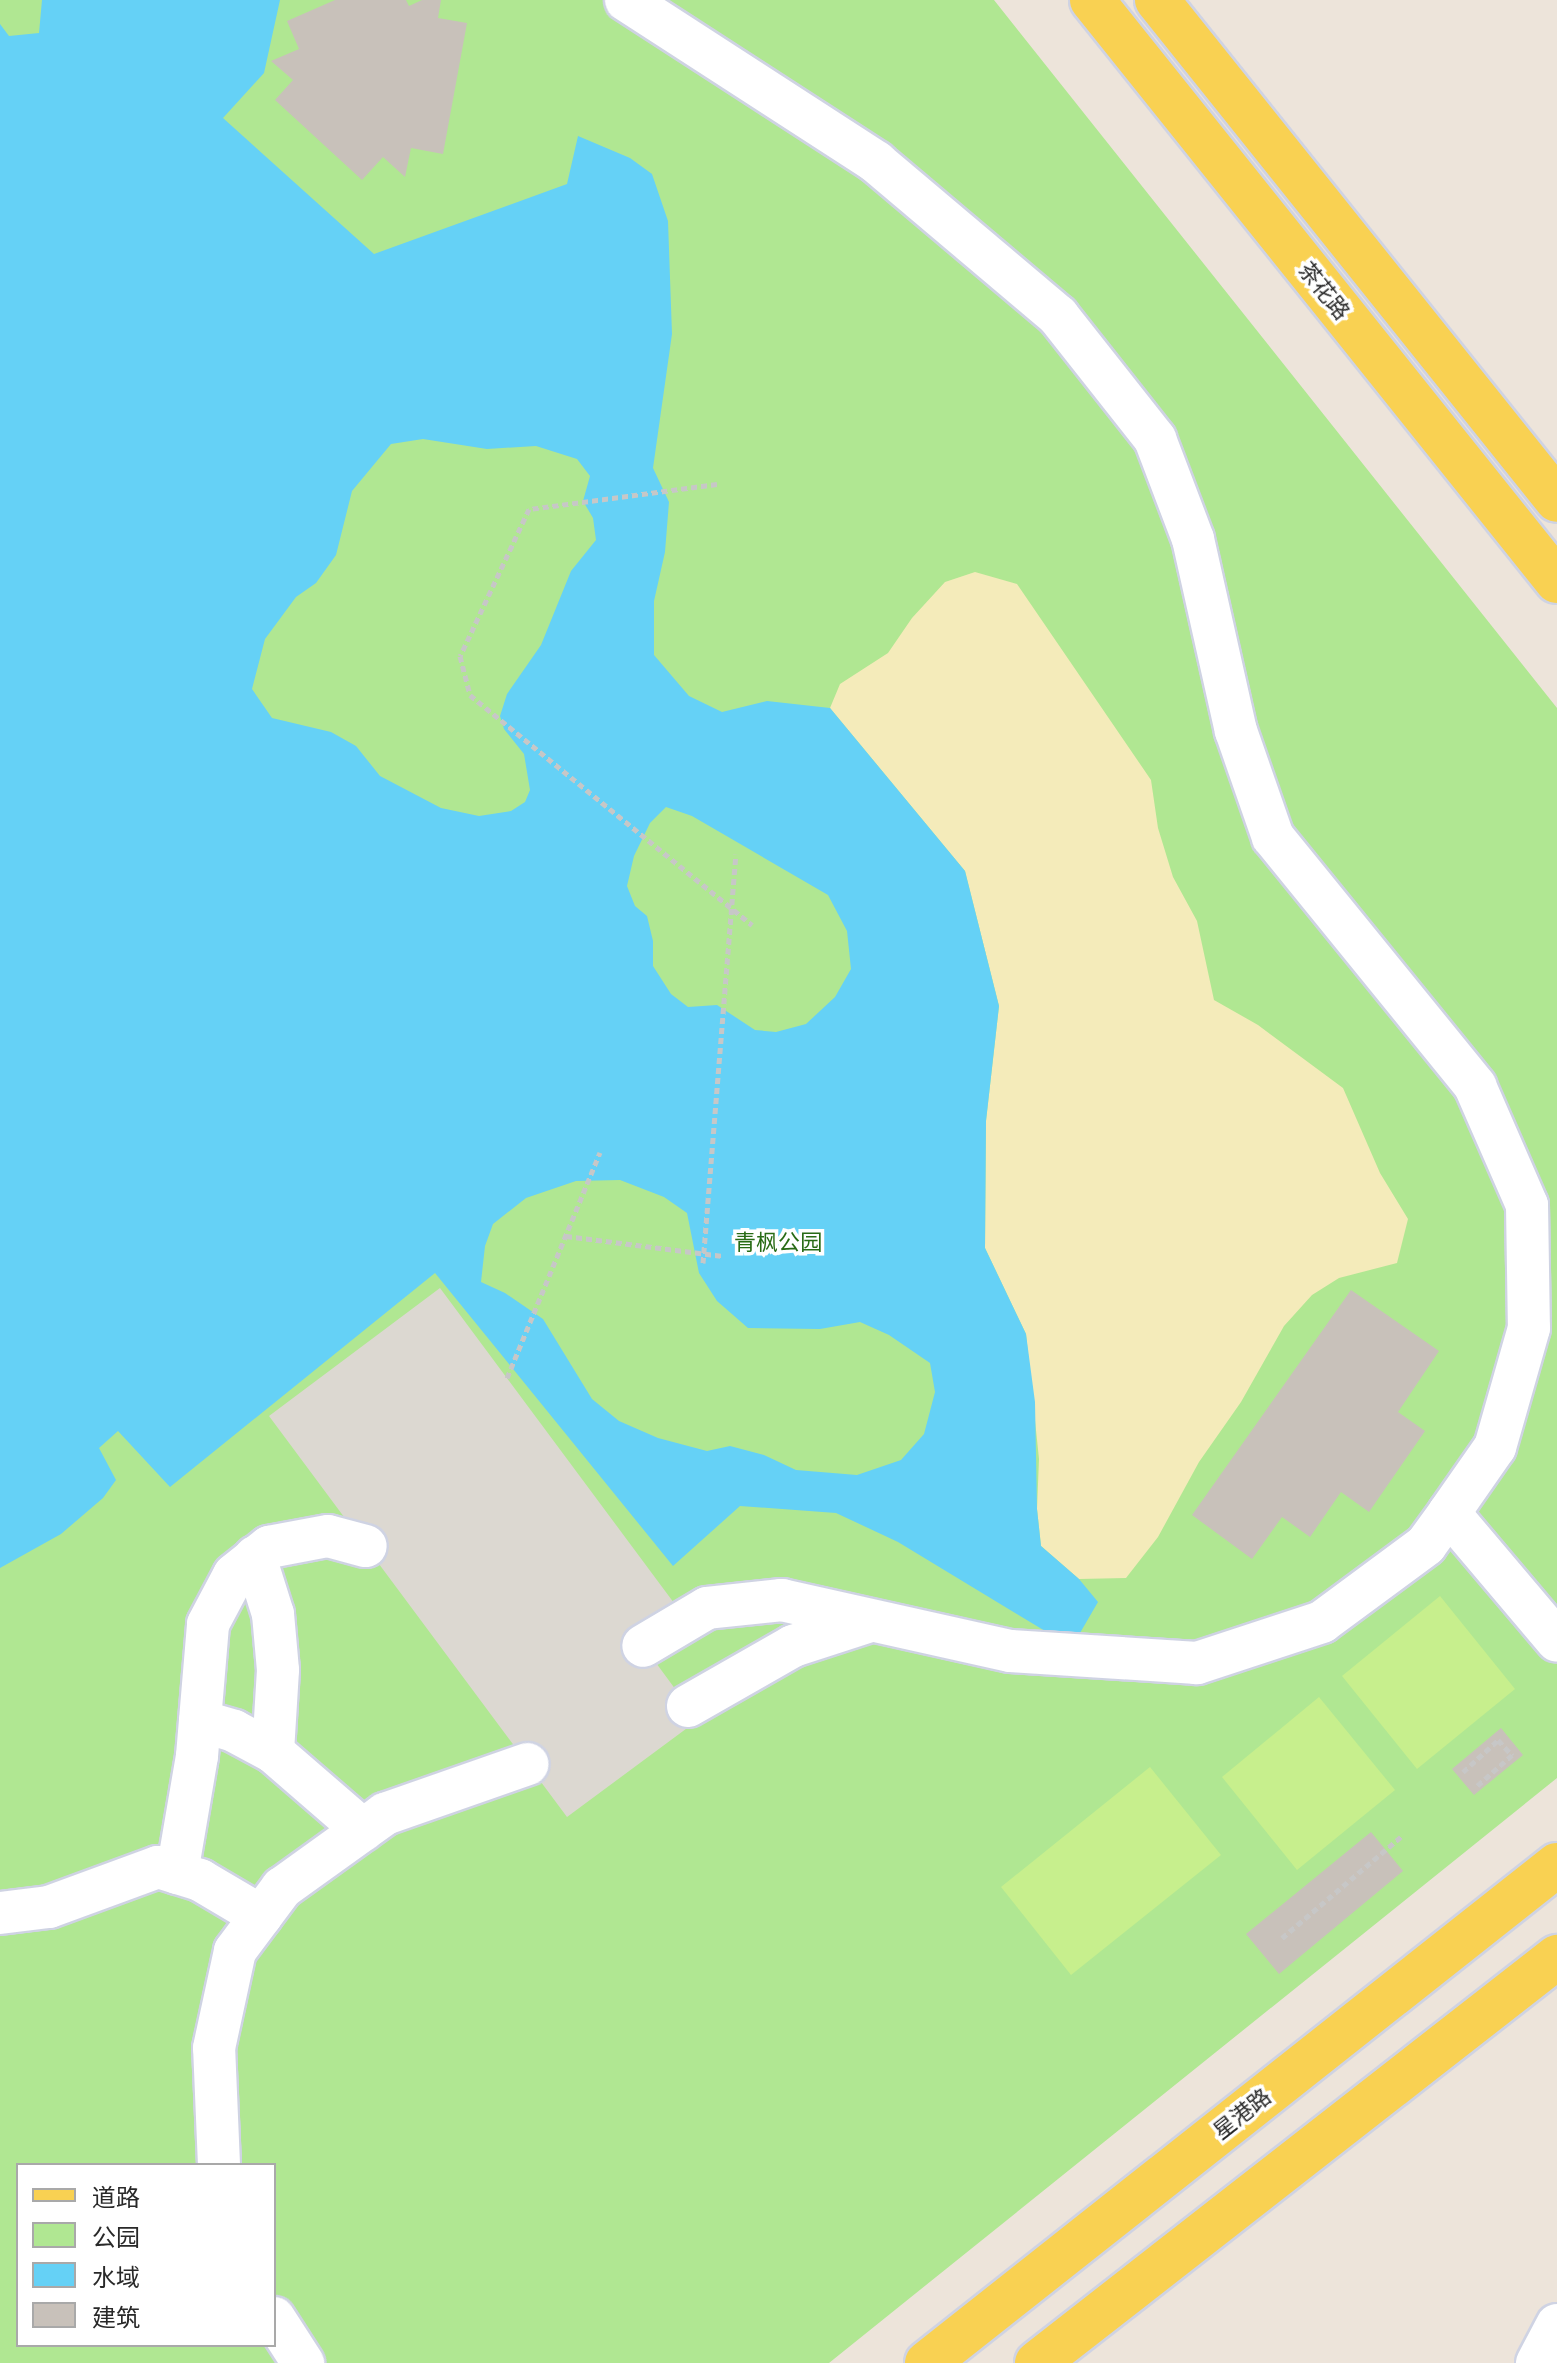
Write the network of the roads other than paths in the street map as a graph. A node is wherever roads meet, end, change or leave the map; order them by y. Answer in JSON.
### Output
{"nodes":[{"id":1,"x":626,"y":0,"type":"edge"},
{"id":2,"x":1092,"y":0,"type":"edge"},
{"id":3,"x":1157,"y":0,"type":"edge"},
{"id":4,"x":1557,"y":500,"type":"edge"},
{"id":5,"x":1557,"y":581,"type":"edge"},
{"id":6,"x":1449,"y":1513,"type":"junction"},
{"id":7,"x":366,"y":1546,"type":"dead end"},
{"id":8,"x":255,"y":1557,"type":"junction"},
{"id":9,"x":872,"y":1620,"type":"junction"},
{"id":10,"x":1557,"y":1641,"type":"edge"},
{"id":11,"x":643,"y":1646,"type":"dead end"},
{"id":12,"x":688,"y":1706,"type":"dead end"},
{"id":13,"x":200,"y":1721,"type":"junction"},
{"id":14,"x":273,"y":1752,"type":"junction"},
{"id":15,"x":528,"y":1764,"type":"dead end"},
{"id":16,"x":363,"y":1830,"type":"junction"},
{"id":17,"x":1557,"y":1865,"type":"edge"},
{"id":18,"x":177,"y":1873,"type":"junction"},
{"id":19,"x":0,"y":1913,"type":"edge"},
{"id":20,"x":261,"y":1916,"type":"junction"},
{"id":21,"x":1555,"y":1967,"type":"edge"},
{"id":22,"x":219,"y":2163,"type":"edge"},
{"id":23,"x":276,"y":2321,"type":"edge"},
{"id":24,"x":1557,"y":2325,"type":"edge"},
{"id":25,"x":303,"y":2363,"type":"edge"},
{"id":26,"x":927,"y":2363,"type":"edge"},
{"id":27,"x":1037,"y":2363,"type":"edge"},
{"id":28,"x":1537,"y":2363,"type":"edge"}],
"edges":[{"from":1,"to":6,"type":"lane"},
{"from":2,"to":5,"type":"main road","name":"茶花路"},
{"from":3,"to":4,"type":"main road"},
{"from":6,"to":9,"type":"lane"},
{"from":6,"to":10,"type":"lane"},
{"from":7,"to":8,"type":"lane"},
{"from":8,"to":13,"type":"lane"},
{"from":8,"to":14,"type":"lane"},
{"from":9,"to":11,"type":"lane"},
{"from":9,"to":12,"type":"lane"},
{"from":13,"to":14,"type":"lane"},
{"from":13,"to":18,"type":"lane"},
{"from":14,"to":16,"type":"lane"},
{"from":15,"to":16,"type":"lane"},
{"from":16,"to":20,"type":"lane"},
{"from":17,"to":26,"type":"main road","name":"星港路"},
{"from":18,"to":19,"type":"lane"},
{"from":18,"to":20,"type":"lane"},
{"from":20,"to":22,"type":"lane"},
{"from":21,"to":27,"type":"main road"},
{"from":23,"to":25,"type":"lane"},
{"from":24,"to":28,"type":"lane"}]}
